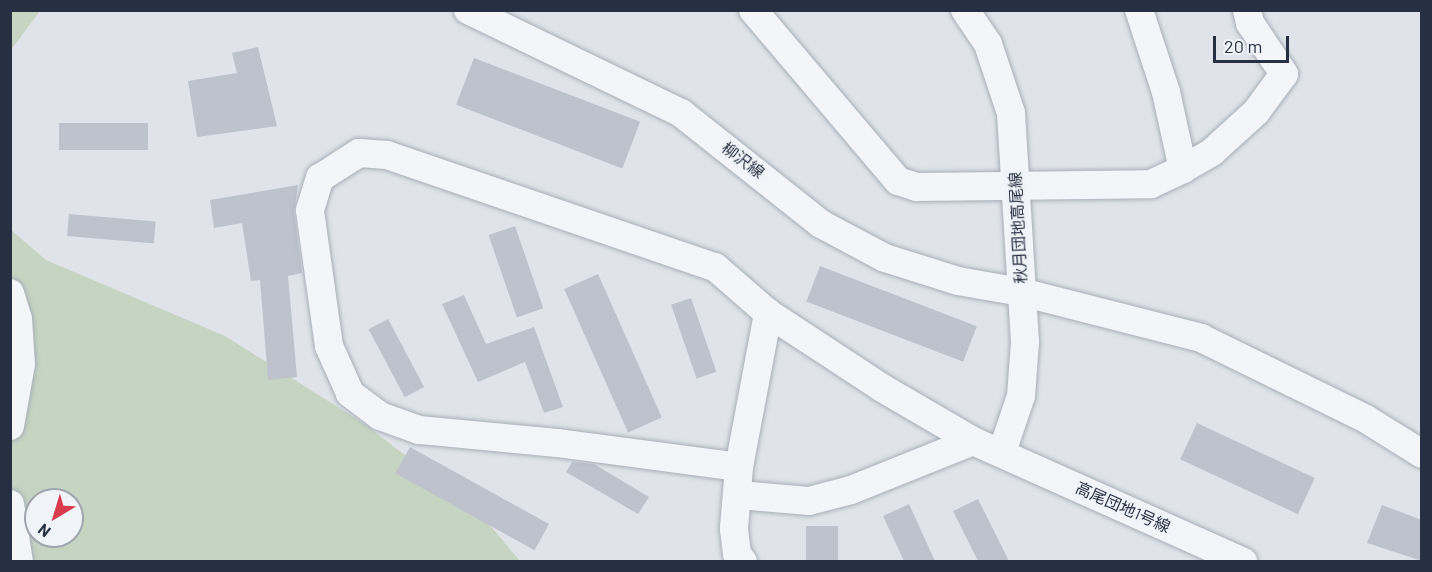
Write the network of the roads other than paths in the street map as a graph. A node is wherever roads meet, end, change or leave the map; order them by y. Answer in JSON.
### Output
{"nodes":[{"id":1,"x":468,"y":10,"type":"edge"},
{"id":2,"x":753,"y":10,"type":"edge"},
{"id":3,"x":965,"y":10,"type":"edge"},
{"id":4,"x":1139,"y":10,"type":"edge"},
{"id":5,"x":1247,"y":10,"type":"edge"},
{"id":6,"x":1183,"y":168,"type":"junction"},
{"id":7,"x":1015,"y":183,"type":"junction"},
{"id":8,"x":1021,"y":292,"type":"junction"},
{"id":9,"x":10,"y":293,"type":"edge"},
{"id":10,"x":768,"y":313,"type":"junction"},
{"id":11,"x":10,"y":426,"type":"edge"},
{"id":12,"x":973,"y":441,"type":"junction"},
{"id":13,"x":1002,"y":452,"type":"junction"},
{"id":14,"x":1422,"y":454,"type":"edge"},
{"id":15,"x":739,"y":467,"type":"junction"},
{"id":16,"x":739,"y":495,"type":"junction"},
{"id":17,"x":10,"y":504,"type":"edge"},
{"id":18,"x":19,"y":561,"type":"edge"},
{"id":19,"x":742,"y":561,"type":"edge"},
{"id":20,"x":1244,"y":561,"type":"edge"}],
"edges":[{"from":1,"to":8,"type":"street","name":"柳沢線"},
{"from":2,"to":7,"type":"street"},
{"from":3,"to":7,"type":"street","name":"秋月団地高尾線"},
{"from":4,"to":6,"type":"street"},
{"from":5,"to":6,"type":"street"},
{"from":6,"to":7,"type":"street"},
{"from":7,"to":8,"type":"street","name":"秋月団地高尾線"},
{"from":8,"to":13,"type":"street","name":"秋月団地高尾線"},
{"from":8,"to":14,"type":"street","name":"柳沢線"},
{"from":9,"to":11,"type":"street"},
{"from":10,"to":12,"type":"street","name":"高尾団地1号線"},
{"from":10,"to":15,"type":"street"},
{"from":10,"to":15,"type":"street","name":"高尾団地1号線"},
{"from":12,"to":13,"type":"street","name":"高尾団地1号線"},
{"from":12,"to":16,"type":"street"},
{"from":13,"to":20,"type":"street","name":"高尾団地1号線"},
{"from":15,"to":16,"type":"street"},
{"from":16,"to":19,"type":"street"},
{"from":17,"to":18,"type":"street"}]}
